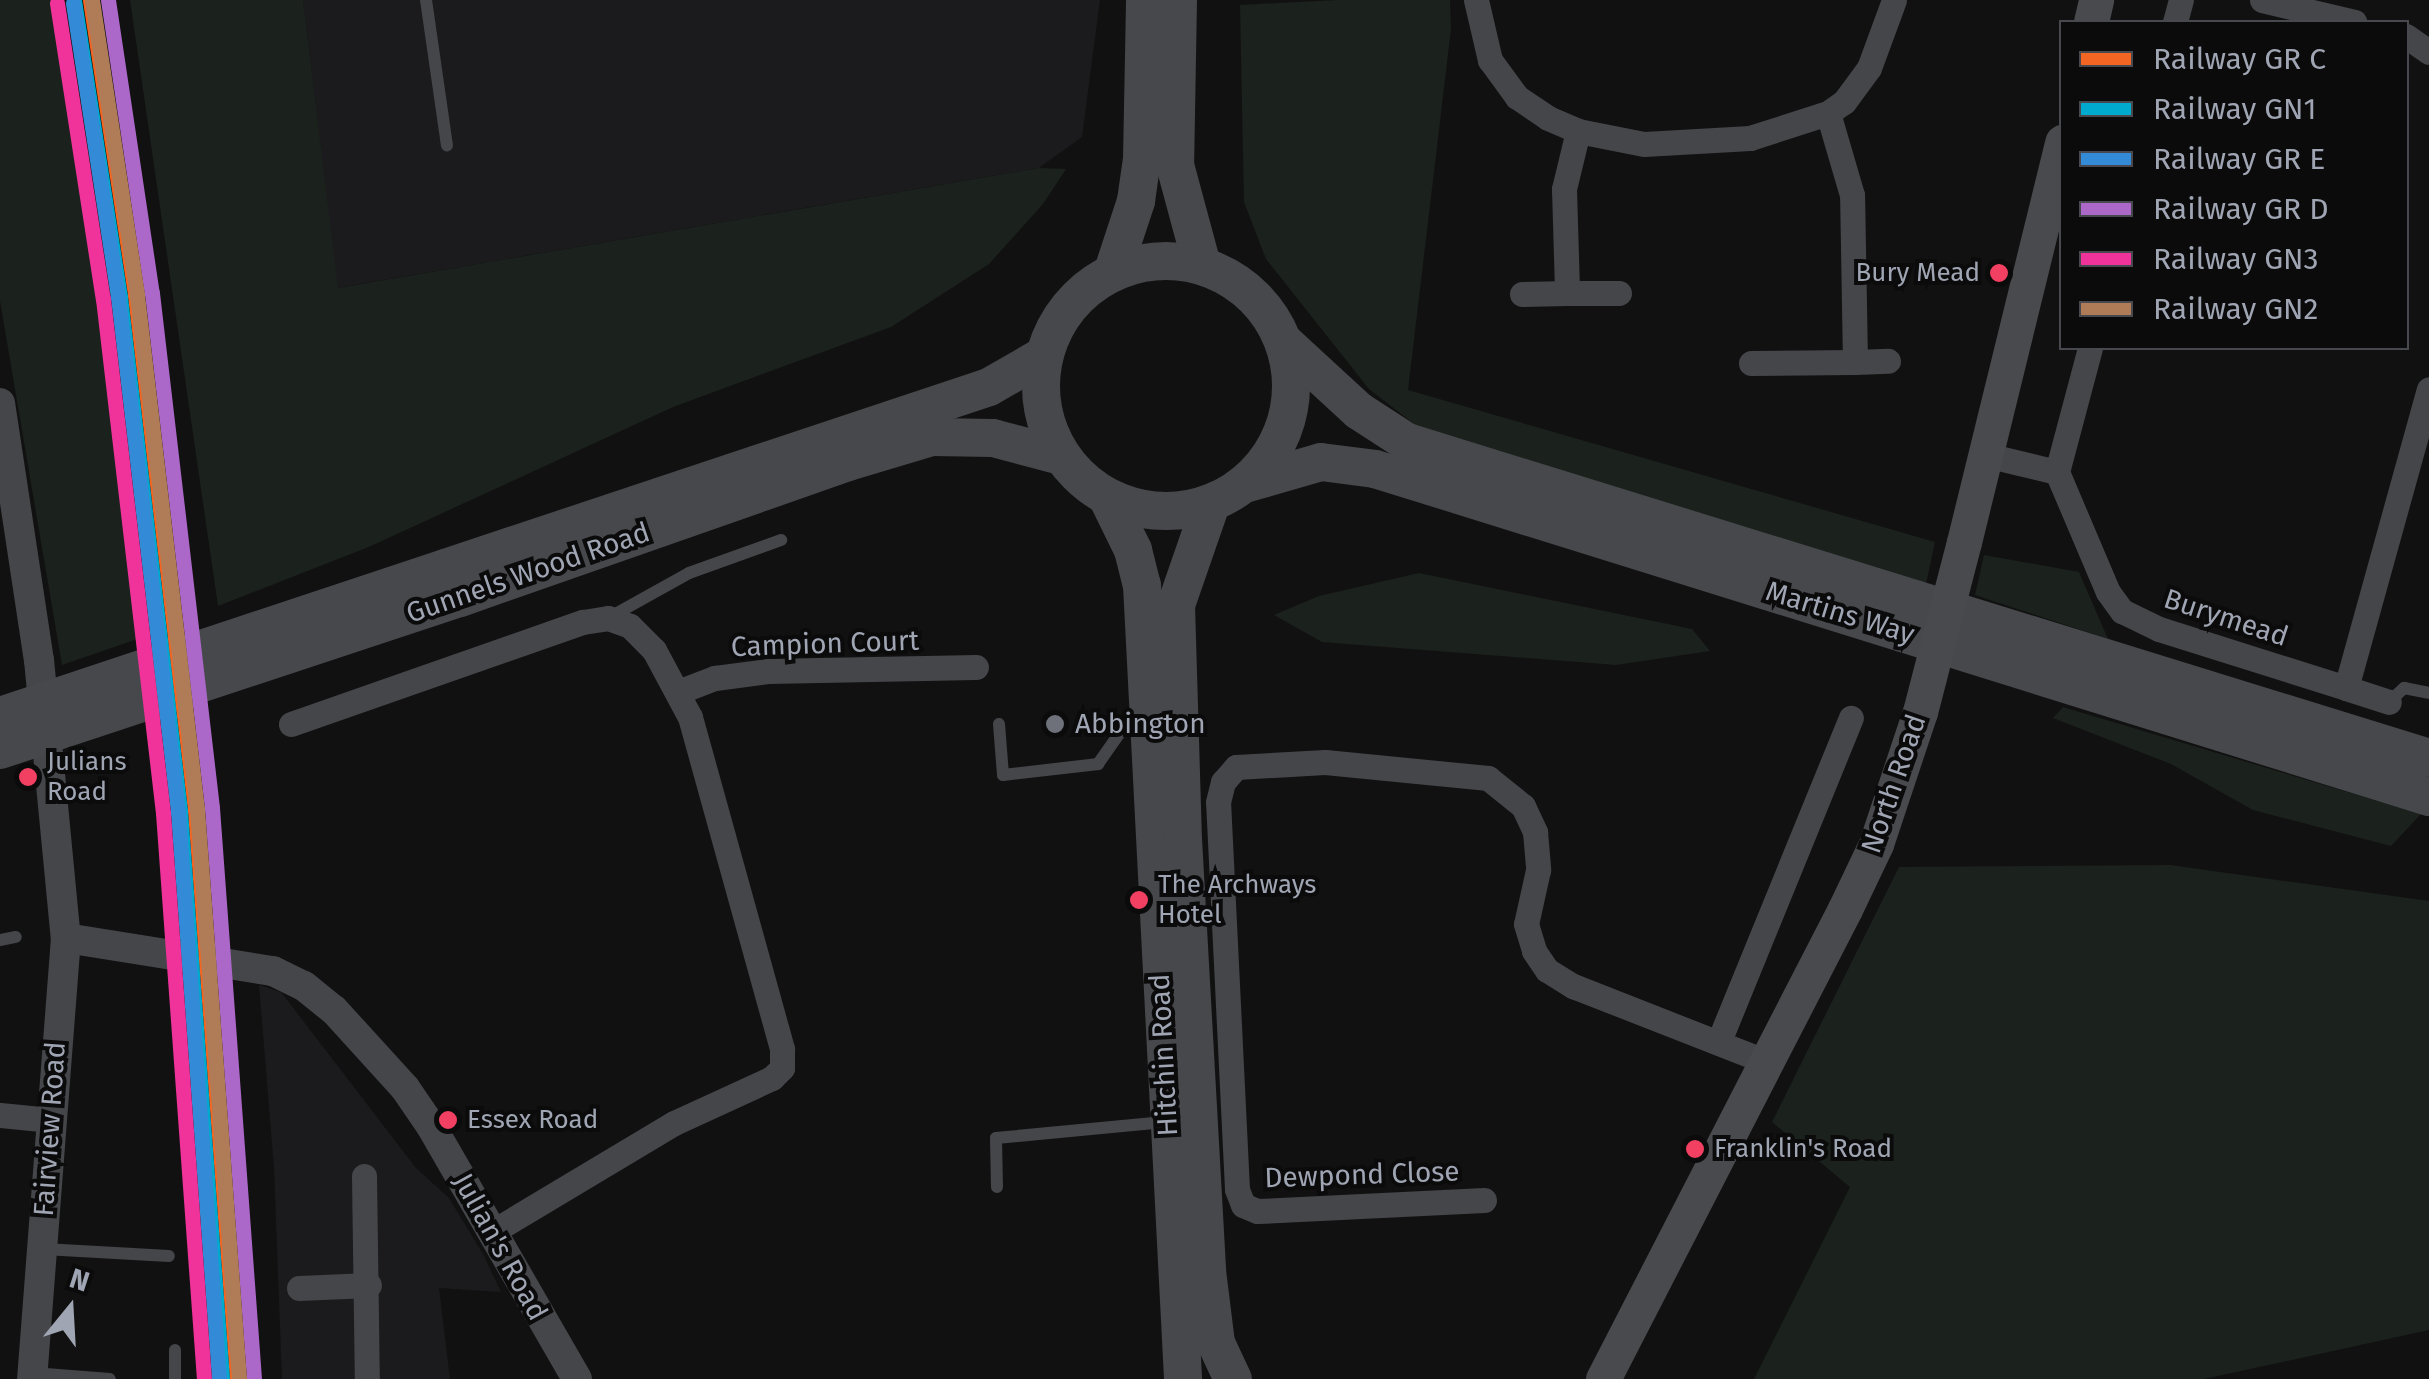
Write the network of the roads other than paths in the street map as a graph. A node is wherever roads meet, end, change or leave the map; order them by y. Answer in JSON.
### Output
{"nodes":[{"id":1,"x":426,"y":0,"type":"edge"},
{"id":2,"x":1146,"y":0,"type":"edge"},
{"id":3,"x":1178,"y":0,"type":"edge"},
{"id":4,"x":1476,"y":0,"type":"edge"},
{"id":5,"x":1894,"y":0,"type":"edge"},
{"id":6,"x":2262,"y":0,"type":"edge"},
{"id":7,"x":2346,"y":20,"type":"edge"},
{"id":8,"x":1828,"y":113,"type":"junction"},
{"id":9,"x":1578,"y":131,"type":"junction"},
{"id":10,"x":447,"y":145,"type":"dead end"},
{"id":11,"x":2059,"y":154,"type":"edge"},
{"id":12,"x":1202,"y":265,"type":"junction"},
{"id":13,"x":1113,"y":271,"type":"junction"},
{"id":14,"x":1567,"y":293,"type":"junction"},
{"id":15,"x":1618,"y":293,"type":"dead end"},
{"id":16,"x":1522,"y":294,"type":"dead end"},
{"id":17,"x":1285,"y":343,"type":"junction"},
{"id":18,"x":2089,"y":350,"type":"edge"},
{"id":19,"x":1043,"y":356,"type":"junction"},
{"id":20,"x":1888,"y":360,"type":"dead end"},
{"id":21,"x":1856,"y":362,"type":"junction"},
{"id":22,"x":1751,"y":364,"type":"dead end"},
{"id":23,"x":2429,"y":388,"type":"edge"},
{"id":24,"x":0,"y":403,"type":"edge"},
{"id":25,"x":1986,"y":455,"type":"junction"},
{"id":26,"x":1061,"y":456,"type":"junction"},
{"id":27,"x":2058,"y":472,"type":"junction"},
{"id":28,"x":1248,"y":483,"type":"junction"},
{"id":29,"x":1108,"y":498,"type":"junction"},
{"id":30,"x":1211,"y":504,"type":"junction"},
{"id":31,"x":780,"y":540,"type":"dead end"},
{"id":32,"x":12,"y":544,"type":"edge"},
{"id":33,"x":453,"y":583,"type":"junction"},
{"id":34,"x":608,"y":618,"type":"junction"},
{"id":35,"x":976,"y":667,"type":"dead end"},
{"id":36,"x":2346,"y":688,"type":"junction"},
{"id":37,"x":678,"y":692,"type":"junction"},
{"id":38,"x":2429,"y":693,"type":"edge"},
{"id":39,"x":2389,"y":702,"type":"joint"},
{"id":40,"x":0,"y":716,"type":"edge"},
{"id":41,"x":1851,"y":718,"type":"dead end"},
{"id":42,"x":1147,"y":723,"type":"junction"},
{"id":43,"x":291,"y":724,"type":"dead end"},
{"id":44,"x":999,"y":724,"type":"dead end"},
{"id":45,"x":0,"y":750,"type":"edge"},
{"id":46,"x":2429,"y":758,"type":"edge"},
{"id":47,"x":2429,"y":797,"type":"edge"},
{"id":48,"x":16,"y":937,"type":"dead end"},
{"id":49,"x":66,"y":938,"type":"junction"},
{"id":50,"x":0,"y":940,"type":"edge"},
{"id":51,"x":1720,"y":1040,"type":"junction"},
{"id":52,"x":1767,"y":1062,"type":"junction"},
{"id":53,"x":0,"y":1115,"type":"edge"},
{"id":54,"x":52,"y":1120,"type":"junction"},
{"id":55,"x":1167,"y":1122,"type":"junction"},
{"id":56,"x":364,"y":1176,"type":"dead end"},
{"id":57,"x":997,"y":1187,"type":"dead end"},
{"id":58,"x":1484,"y":1200,"type":"dead end"},
{"id":59,"x":492,"y":1232,"type":"junction"},
{"id":60,"x":42,"y":1248,"type":"junction"},
{"id":61,"x":169,"y":1256,"type":"dead end"},
{"id":62,"x":368,"y":1285,"type":"junction"},
{"id":63,"x":299,"y":1288,"type":"dead end"},
{"id":64,"x":175,"y":1350,"type":"dead end"},
{"id":65,"x":32,"y":1376,"type":"edge"},
{"id":66,"x":110,"y":1379,"type":"edge"},
{"id":67,"x":175,"y":1379,"type":"edge"},
{"id":68,"x":367,"y":1379,"type":"edge"},
{"id":69,"x":578,"y":1379,"type":"edge"},
{"id":70,"x":1183,"y":1379,"type":"edge"},
{"id":71,"x":1232,"y":1379,"type":"edge"},
{"id":72,"x":1604,"y":1379,"type":"edge"}],
"edges":[{"from":1,"to":10,"type":"lane"},
{"from":2,"to":13,"type":"main road"},
{"from":3,"to":12,"type":"main road"},
{"from":4,"to":9,"type":"street"},
{"from":5,"to":8,"type":"street"},
{"from":6,"to":7,"type":"street"},
{"from":8,"to":9,"type":"street"},
{"from":8,"to":21,"type":"street"},
{"from":9,"to":14,"type":"street"},
{"from":11,"to":25,"type":"main road","name":"North Road"},
{"from":12,"to":13,"type":"main road"},
{"from":12,"to":17,"type":"main road"},
{"from":13,"to":19,"type":"main road"},
{"from":14,"to":15,"type":"street"},
{"from":14,"to":16,"type":"street"},
{"from":17,"to":28,"type":"main road"},
{"from":17,"to":46,"type":"main road"},
{"from":18,"to":27,"type":"street"},
{"from":19,"to":26,"type":"main road"},
{"from":19,"to":33,"type":"main road","name":"Gunnels Wood Road"},
{"from":20,"to":21,"type":"street"},
{"from":21,"to":22,"type":"street"},
{"from":23,"to":36,"type":"street"},
{"from":24,"to":32,"type":"street","name":"Fairview Road"},
{"from":25,"to":27,"type":"street"},
{"from":25,"to":52,"type":"main road","name":"North Road","bridge":true},
{"from":26,"to":29,"type":"main road"},
{"from":26,"to":33,"type":"main road","name":"Gunnels Wood Road"},
{"from":27,"to":36,"type":"street","name":"Burymead"},
{"from":28,"to":30,"type":"main road"},
{"from":28,"to":47,"type":"main road","name":"Martins Way"},
{"from":29,"to":30,"type":"main road"},
{"from":29,"to":42,"type":"main road","name":"Hitchin Road"},
{"from":30,"to":71,"type":"main road","name":"Hitchin Road"},
{"from":31,"to":34,"type":"lane"},
{"from":32,"to":49,"type":"street","name":"Fairview Road"},
{"from":33,"to":40,"type":"main road","name":"Gunnels Wood Road","bridge":true},
{"from":33,"to":45,"type":"main road","name":"Gunnels Wood Road","bridge":true},
{"from":34,"to":37,"type":"street"},
{"from":34,"to":43,"type":"street"},
{"from":35,"to":37,"type":"street","name":"Campion Court"},
{"from":36,"to":39,"type":"street","name":"Burymead"},
{"from":37,"to":59,"type":"street"},
{"from":38,"to":39,"type":"lane"},
{"from":41,"to":51,"type":"street"},
{"from":42,"to":44,"type":"lane"},
{"from":42,"to":55,"type":"main road","name":"Hitchin Road"},
{"from":48,"to":50,"type":"lane"},
{"from":49,"to":54,"type":"street","name":"Fairview Road"},
{"from":49,"to":59,"type":"street","name":"Julian's Road"},
{"from":51,"to":52,"type":"street"},
{"from":51,"to":58,"type":"street","name":"Dewpond Close"},
{"from":52,"to":72,"type":"main road","name":"North Road"},
{"from":53,"to":54,"type":"street"},
{"from":54,"to":60,"type":"street","name":"Fairview Road"},
{"from":55,"to":57,"type":"lane"},
{"from":55,"to":70,"type":"main road","name":"Hitchin Road"},
{"from":56,"to":62,"type":"street"},
{"from":59,"to":69,"type":"street","name":"Julian's Road"},
{"from":60,"to":61,"type":"lane"},
{"from":60,"to":65,"type":"street","name":"Fairview Road"},
{"from":62,"to":63,"type":"street"},
{"from":62,"to":68,"type":"street"},
{"from":64,"to":67,"type":"lane"},
{"from":65,"to":66,"type":"lane"}]}
